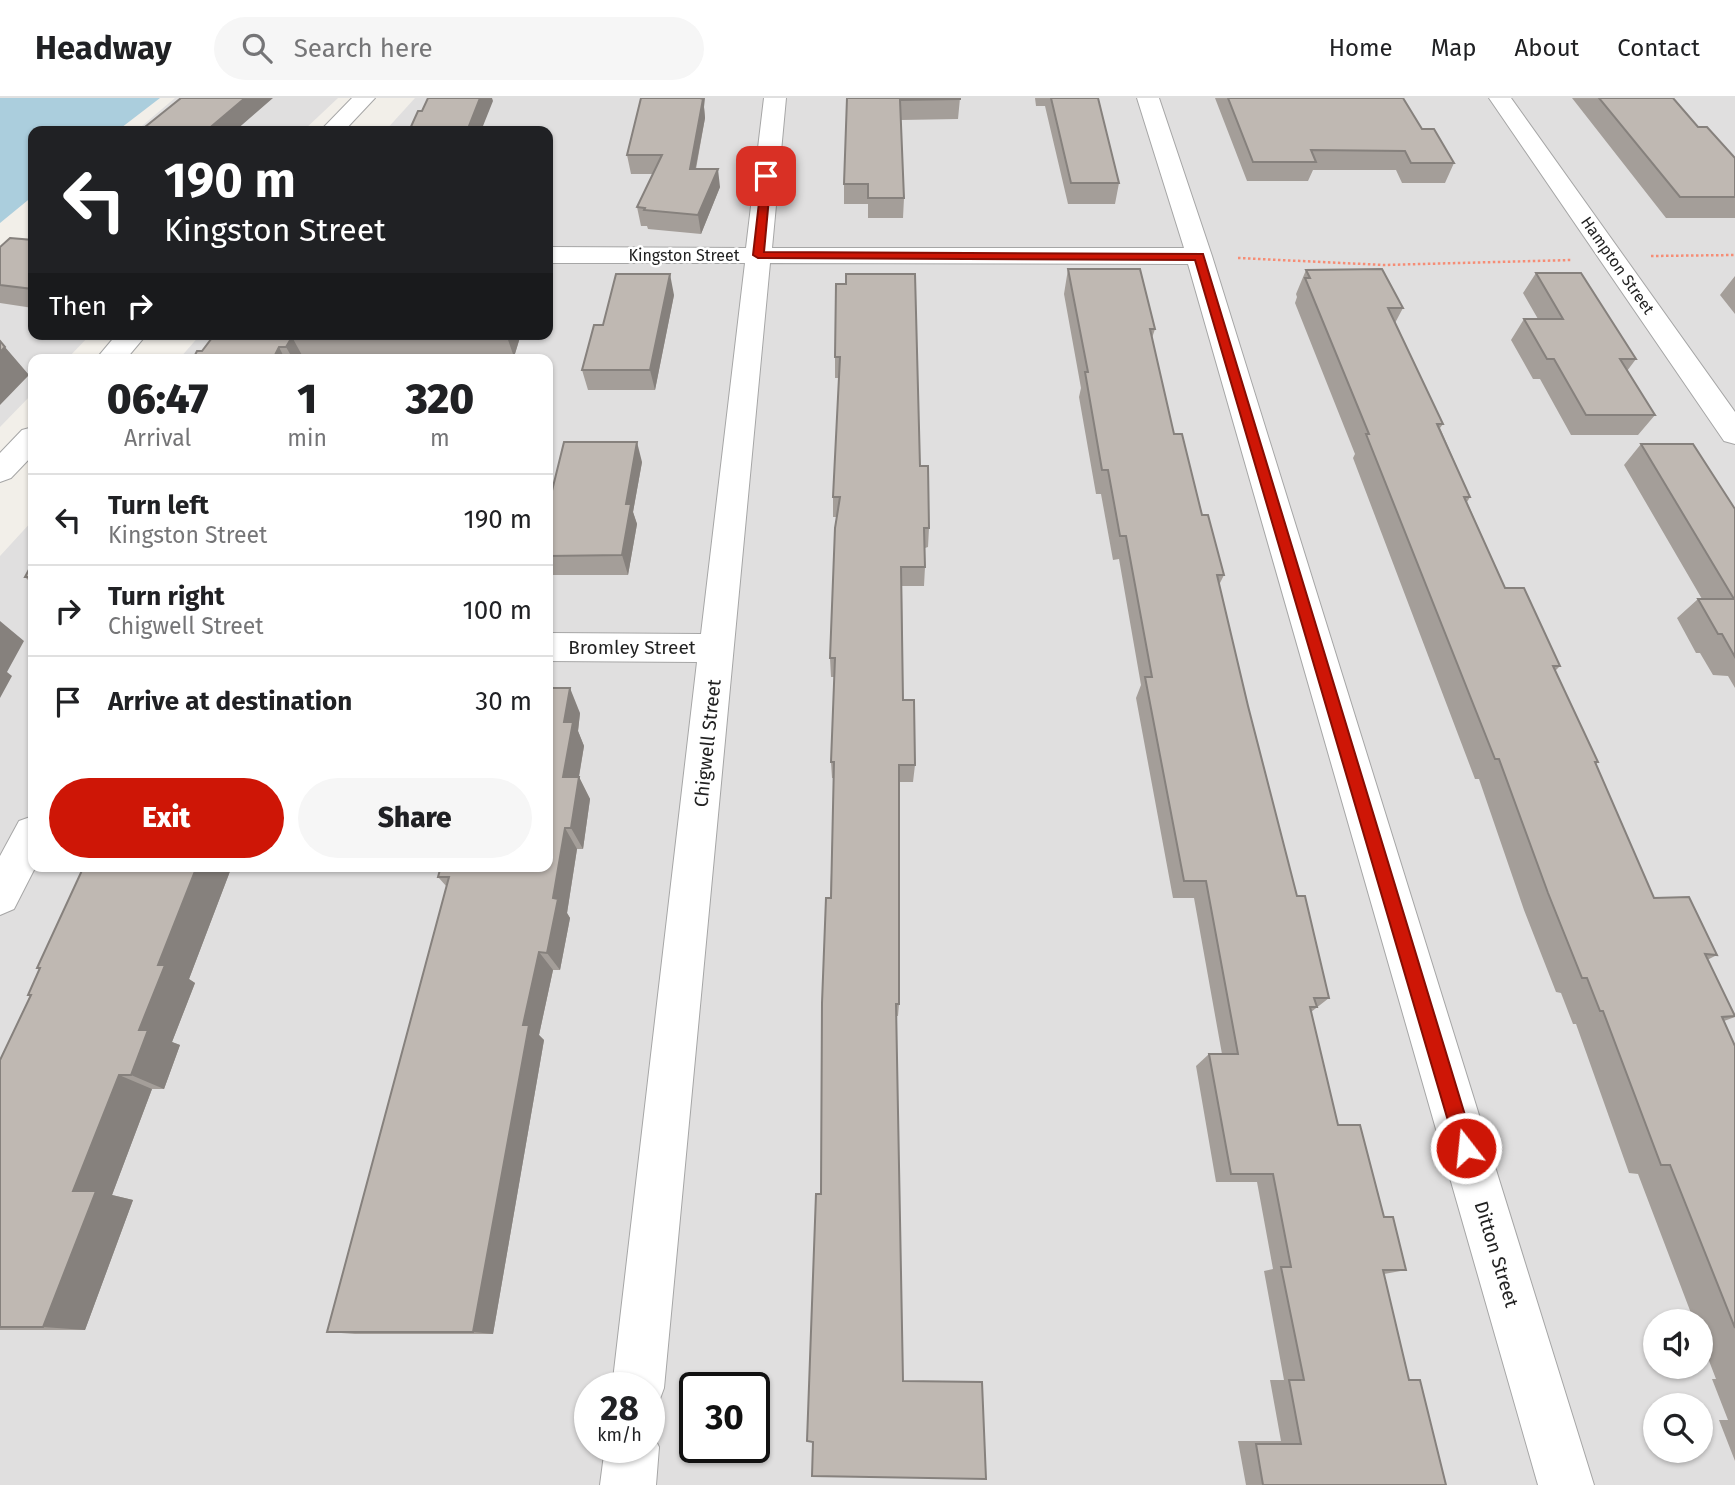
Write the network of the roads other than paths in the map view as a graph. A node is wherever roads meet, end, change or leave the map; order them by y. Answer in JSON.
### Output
{"nodes":[{"id":1,"x":364,"y":98,"type":"edge"},
{"id":2,"x":775,"y":98,"type":"edge"},
{"id":3,"x":1149,"y":98,"type":"edge"},
{"id":4,"x":1500,"y":98,"type":"edge"},
{"id":5,"x":336,"y":126,"type":"edge"},
{"id":6,"x":553,"y":255,"type":"edge"},
{"id":7,"x":758,"y":255,"type":"junction"},
{"id":8,"x":1199,"y":256,"type":"junction"},
{"id":9,"x":128,"y":340,"type":"edge"},
{"id":10,"x":115,"y":354,"type":"edge"},
{"id":11,"x":1735,"y":434,"type":"edge"},
{"id":12,"x":28,"y":442,"type":"edge"},
{"id":13,"x":0,"y":471,"type":"edge"},
{"id":14,"x":553,"y":648,"type":"edge"},
{"id":15,"x":716,"y":648,"type":"junction"},
{"id":16,"x":28,"y":843,"type":"edge"},
{"id":17,"x":0,"y":896,"type":"edge"},
{"id":18,"x":640,"y":1372,"type":"edge"},
{"id":19,"x":630,"y":1463,"type":"edge"},
{"id":20,"x":628,"y":1485,"type":"edge"},
{"id":21,"x":1566,"y":1485,"type":"edge"}],
"edges":[{"from":1,"to":5,"type":"street"},
{"from":2,"to":7,"type":"street","name":"Chigwell Street"},
{"from":3,"to":8,"type":"street","name":"Ditton Street"},
{"from":4,"to":11,"type":"street","name":"Hampton Street"},
{"from":6,"to":7,"type":"street","name":"Kingston Street"},
{"from":7,"to":8,"type":"street","name":"Kingston Street"},
{"from":7,"to":15,"type":"street","name":"Chigwell Street"},
{"from":8,"to":21,"type":"street","name":"Ditton Street"},
{"from":9,"to":10,"type":"street"},
{"from":12,"to":13,"type":"street"},
{"from":14,"to":15,"type":"street","name":"Bromley Street"},
{"from":15,"to":18,"type":"street","name":"Chigwell Street"},
{"from":16,"to":17,"type":"street"},
{"from":19,"to":20,"type":"street"}]}
